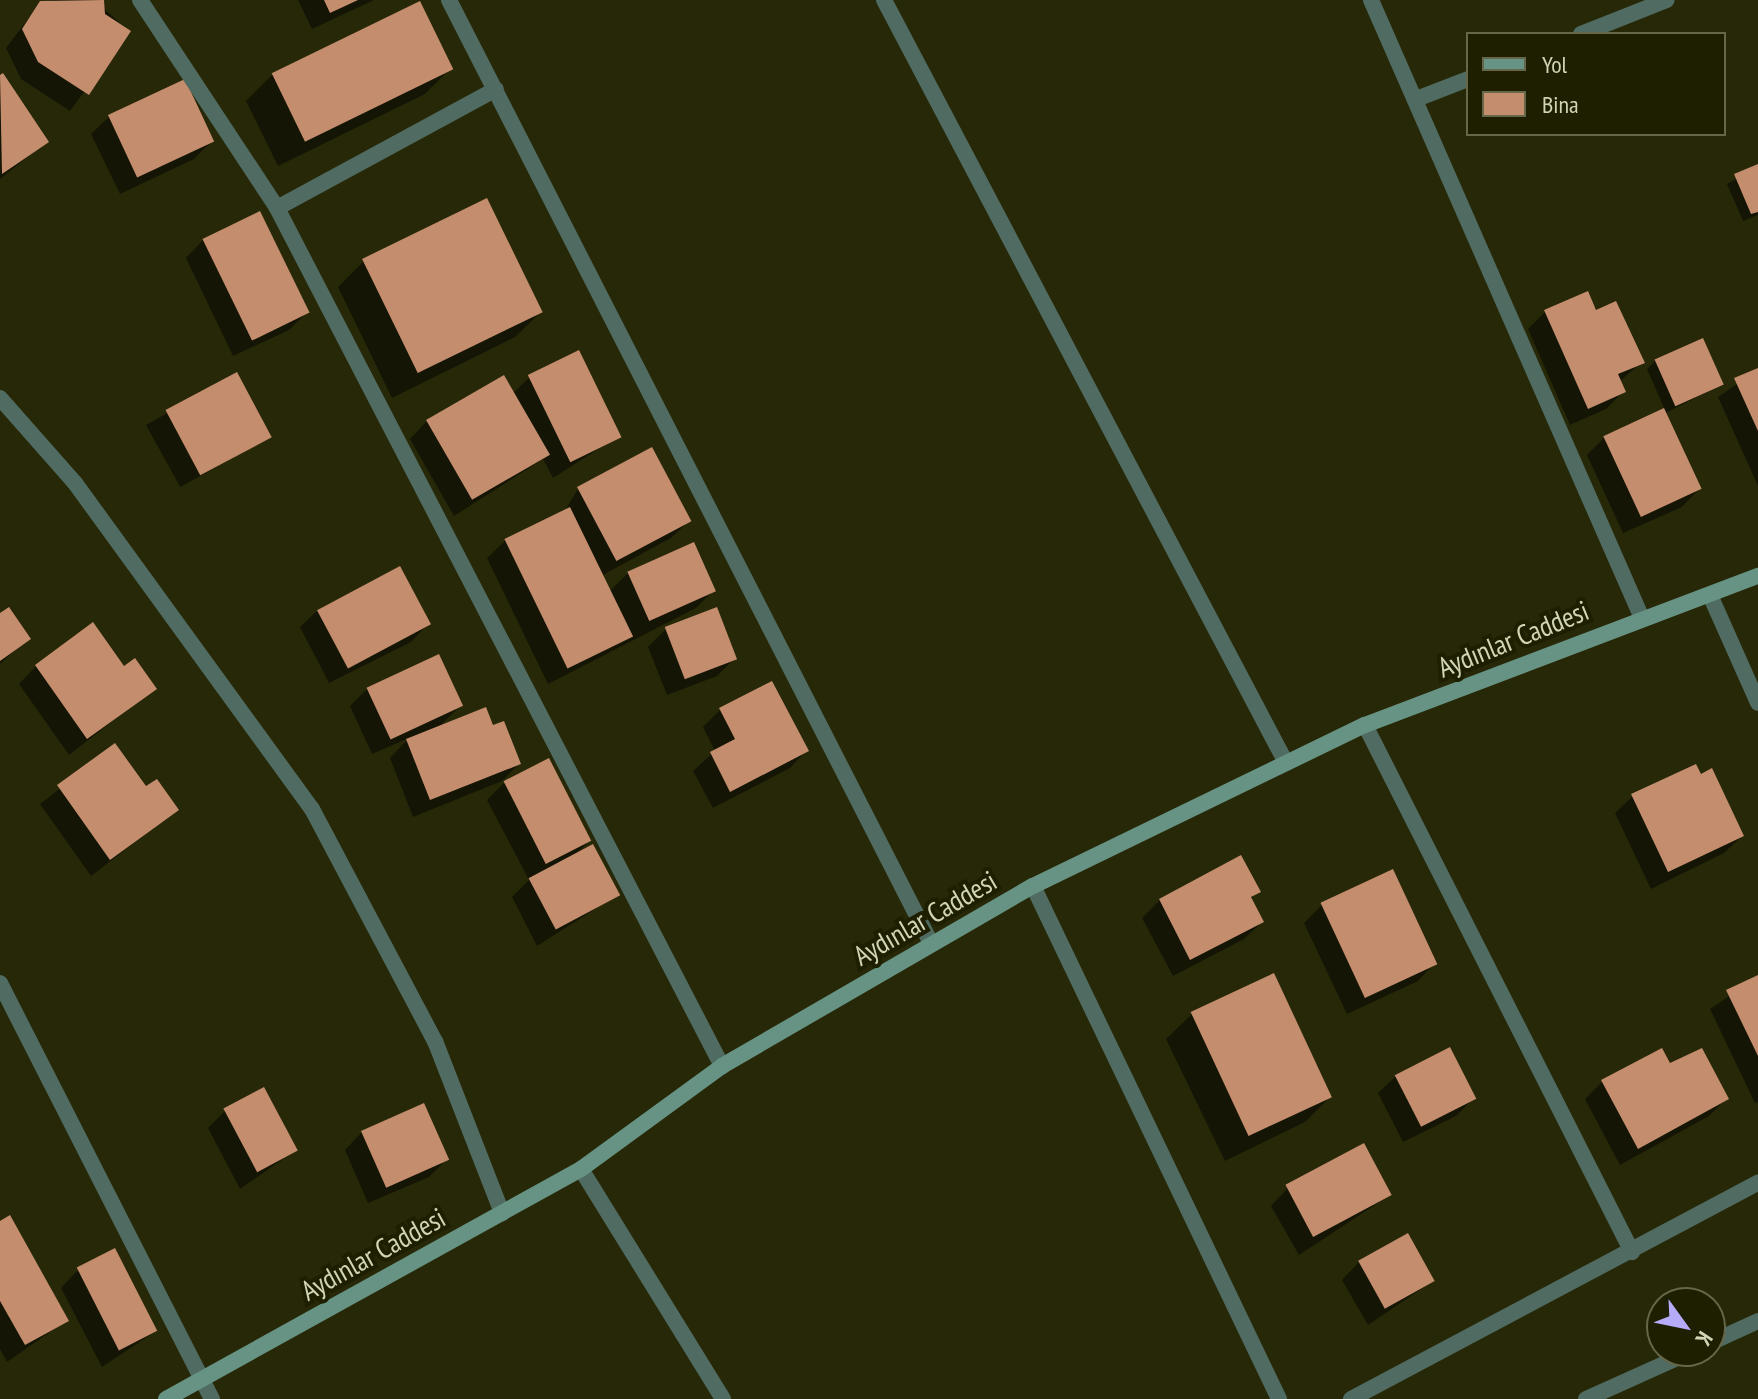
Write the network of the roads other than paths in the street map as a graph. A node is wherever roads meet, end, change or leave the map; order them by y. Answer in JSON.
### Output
{"nodes":[{"id":1,"x":140,"y":0,"type":"edge"},
{"id":2,"x":449,"y":0,"type":"edge"},
{"id":3,"x":884,"y":0,"type":"edge"},
{"id":4,"x":1371,"y":0,"type":"edge"},
{"id":5,"x":1667,"y":0,"type":"edge"},
{"id":6,"x":1586,"y":32,"type":"edge"},
{"id":7,"x":1466,"y":80,"type":"edge"},
{"id":8,"x":496,"y":89,"type":"junction"},
{"id":9,"x":1419,"y":98,"type":"junction"},
{"id":10,"x":277,"y":208,"type":"junction"},
{"id":11,"x":0,"y":398,"type":"edge"},
{"id":12,"x":1758,"y":576,"type":"edge"},
{"id":13,"x":1710,"y":595,"type":"junction"},
{"id":14,"x":1641,"y":616,"type":"junction"},
{"id":15,"x":1758,"y":703,"type":"edge"},
{"id":16,"x":1365,"y":725,"type":"junction"},
{"id":17,"x":1285,"y":761,"type":"junction"},
{"id":18,"x":1033,"y":886,"type":"junction"},
{"id":19,"x":931,"y":943,"type":"junction"},
{"id":20,"x":0,"y":983,"type":"edge"},
{"id":21,"x":722,"y":1066,"type":"junction"},
{"id":22,"x":581,"y":1169,"type":"junction"},
{"id":23,"x":1758,"y":1183,"type":"edge"},
{"id":24,"x":502,"y":1213,"type":"junction"},
{"id":25,"x":1632,"y":1252,"type":"junction"},
{"id":26,"x":1758,"y":1321,"type":"edge"},
{"id":27,"x":1726,"y":1336,"type":"edge"},
{"id":28,"x":1657,"y":1367,"type":"edge"},
{"id":29,"x":203,"y":1378,"type":"junction"},
{"id":30,"x":166,"y":1399,"type":"edge"},
{"id":31,"x":212,"y":1399,"type":"edge"},
{"id":32,"x":723,"y":1399,"type":"edge"},
{"id":33,"x":1279,"y":1399,"type":"edge"},
{"id":34,"x":1351,"y":1399,"type":"edge"},
{"id":35,"x":1586,"y":1399,"type":"edge"}],
"edges":[{"from":1,"to":10,"type":"street"},
{"from":2,"to":8,"type":"street"},
{"from":3,"to":17,"type":"street"},
{"from":4,"to":9,"type":"street"},
{"from":5,"to":6,"type":"street"},
{"from":7,"to":9,"type":"street"},
{"from":8,"to":10,"type":"street"},
{"from":8,"to":19,"type":"street"},
{"from":9,"to":14,"type":"street"},
{"from":10,"to":21,"type":"street"},
{"from":11,"to":24,"type":"street"},
{"from":12,"to":13,"type":"street","name":"Aydınlar Caddesi"},
{"from":13,"to":14,"type":"street","name":"Aydınlar Caddesi"},
{"from":13,"to":15,"type":"street"},
{"from":14,"to":16,"type":"street","name":"Aydınlar Caddesi"},
{"from":16,"to":17,"type":"street","name":"Aydınlar Caddesi"},
{"from":16,"to":25,"type":"street"},
{"from":17,"to":18,"type":"street","name":"Aydınlar Caddesi"},
{"from":18,"to":19,"type":"street","name":"Aydınlar Caddesi"},
{"from":18,"to":33,"type":"street"},
{"from":19,"to":21,"type":"street","name":"Aydınlar Caddesi"},
{"from":20,"to":29,"type":"street"},
{"from":21,"to":22,"type":"street","name":"Aydınlar Caddesi"},
{"from":22,"to":24,"type":"street","name":"Aydınlar Caddesi"},
{"from":22,"to":32,"type":"street"},
{"from":23,"to":25,"type":"street"},
{"from":24,"to":29,"type":"street","name":"Aydınlar Caddesi"},
{"from":25,"to":34,"type":"street"},
{"from":26,"to":27,"type":"street"},
{"from":28,"to":35,"type":"street"},
{"from":29,"to":30,"type":"street","name":"Aydınlar Caddesi"},
{"from":29,"to":31,"type":"street"}]}
